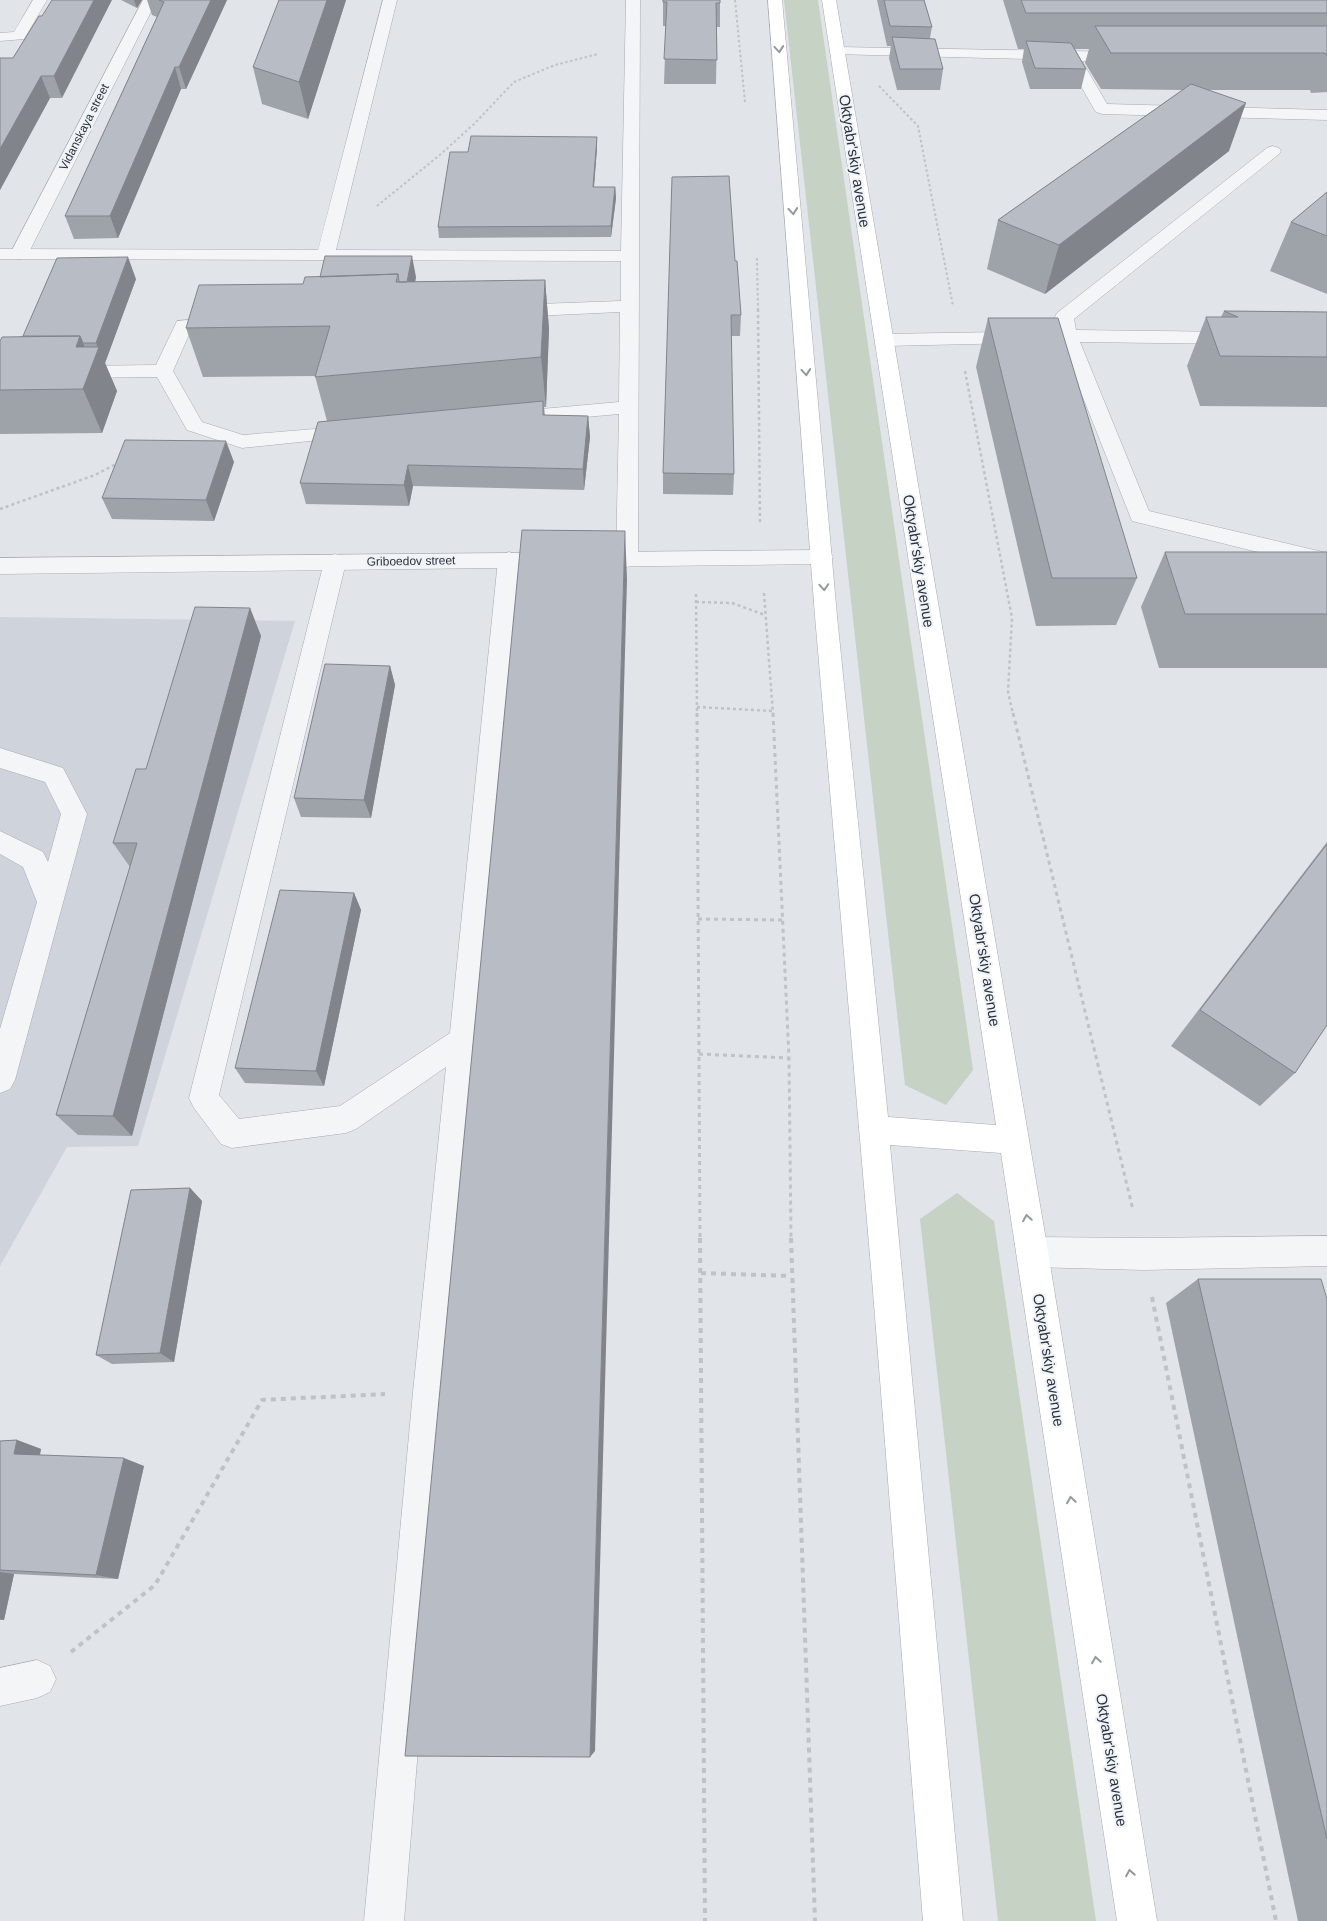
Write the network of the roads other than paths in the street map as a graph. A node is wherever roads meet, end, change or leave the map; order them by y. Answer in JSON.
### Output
{"nodes":[{"id":1,"x":40,"y":0,"type":"edge"},
{"id":2,"x":150,"y":0,"type":"edge"},
{"id":3,"x":390,"y":0,"type":"edge"},
{"id":4,"x":633,"y":0,"type":"edge"},
{"id":5,"x":775,"y":0,"type":"edge"},
{"id":6,"x":829,"y":0,"type":"edge"},
{"id":7,"x":0,"y":37,"type":"edge"},
{"id":8,"x":838,"y":51,"type":"junction"},
{"id":9,"x":1141,"y":57,"type":"edge"},
{"id":10,"x":1072,"y":58,"type":"junction"},
{"id":11,"x":1327,"y":115,"type":"edge"},
{"id":12,"x":1272,"y":151,"type":"dead end"},
{"id":13,"x":328,"y":247,"type":"junction"},
{"id":14,"x":0,"y":254,"type":"edge"},
{"id":15,"x":19,"y":254,"type":"junction"},
{"id":16,"x":630,"y":256,"type":"junction"},
{"id":17,"x":630,"y":306,"type":"junction"},
{"id":18,"x":491,"y":312,"type":"edge"},
{"id":19,"x":243,"y":322,"type":"edge"},
{"id":20,"x":1068,"y":336,"type":"junction"},
{"id":21,"x":1257,"y":339,"type":"edge"},
{"id":22,"x":884,"y":340,"type":"junction"},
{"id":23,"x":163,"y":370,"type":"junction"},
{"id":24,"x":0,"y":373,"type":"edge"},
{"id":25,"x":629,"y":407,"type":"junction"},
{"id":26,"x":490,"y":420,"type":"edge"},
{"id":27,"x":371,"y":430,"type":"edge"},
{"id":28,"x":822,"y":557,"type":"junction"},
{"id":29,"x":627,"y":559,"type":"junction"},
{"id":30,"x":509,"y":560,"type":"junction"},
{"id":31,"x":1327,"y":561,"type":"edge"},
{"id":32,"x":335,"y":562,"type":"junction"},
{"id":33,"x":0,"y":566,"type":"edge"},
{"id":34,"x":0,"y":758,"type":"edge"},
{"id":35,"x":0,"y":841,"type":"edge"},
{"id":36,"x":50,"y":902,"type":"junction"},
{"id":37,"x":464,"y":1039,"type":"junction"},
{"id":38,"x":0,"y":1080,"type":"edge"},
{"id":39,"x":875,"y":1130,"type":"junction"},
{"id":40,"x":1014,"y":1140,"type":"junction"},
{"id":41,"x":1032,"y":1252,"type":"junction"},
{"id":42,"x":1326,"y":1252,"type":"edge"},
{"id":43,"x":37,"y":1680,"type":"road end"},
{"id":44,"x":0,"y":1687,"type":"edge"},
{"id":45,"x":384,"y":1921,"type":"edge"},
{"id":46,"x":943,"y":1921,"type":"edge"},
{"id":47,"x":1138,"y":1921,"type":"edge"}],
"edges":[{"from":1,"to":7,"type":"street"},
{"from":2,"to":15,"type":"street","name":"Vidanskaya street"},
{"from":3,"to":13,"type":"street"},
{"from":4,"to":16,"type":"street"},
{"from":5,"to":28,"type":"main road","one_way":true},
{"from":6,"to":8,"type":"main road","name":"Oktyabr'skiy avenue"},
{"from":8,"to":10,"type":"street"},
{"from":8,"to":22,"type":"main road","name":"Oktyabr'skiy avenue"},
{"from":9,"to":10,"type":"street"},
{"from":10,"to":11,"type":"street"},
{"from":12,"to":20,"type":"street"},
{"from":13,"to":15,"type":"street"},
{"from":13,"to":16,"type":"street"},
{"from":14,"to":15,"type":"street"},
{"from":16,"to":17,"type":"street"},
{"from":17,"to":18,"type":"street"},
{"from":17,"to":25,"type":"street"},
{"from":19,"to":23,"type":"street"},
{"from":20,"to":21,"type":"street"},
{"from":20,"to":22,"type":"street"},
{"from":20,"to":31,"type":"street"},
{"from":22,"to":40,"type":"main road","name":"Oktyabr'skiy avenue"},
{"from":23,"to":24,"type":"street"},
{"from":23,"to":27,"type":"street"},
{"from":25,"to":26,"type":"street"},
{"from":25,"to":29,"type":"street"},
{"from":28,"to":29,"type":"street","name":"Griboedov street"},
{"from":28,"to":39,"type":"main road","one_way":true},
{"from":29,"to":30,"type":"street","name":"Griboedov street"},
{"from":30,"to":32,"type":"street","name":"Griboedov street"},
{"from":30,"to":37,"type":"street"},
{"from":32,"to":33,"type":"street","name":"Griboedov street"},
{"from":32,"to":37,"type":"street"},
{"from":34,"to":36,"type":"street"},
{"from":35,"to":36,"type":"street"},
{"from":36,"to":38,"type":"street"},
{"from":37,"to":45,"type":"street"},
{"from":39,"to":40,"type":"main road"},
{"from":39,"to":46,"type":"main road"},
{"from":41,"to":40,"type":"main road","name":"Oktyabr'skiy avenue","one_way":true},
{"from":41,"to":42,"type":"street"},
{"from":47,"to":41,"type":"main road","name":"Oktyabr'skiy avenue","one_way":true},
{"from":43,"to":44,"type":"street"}]}
